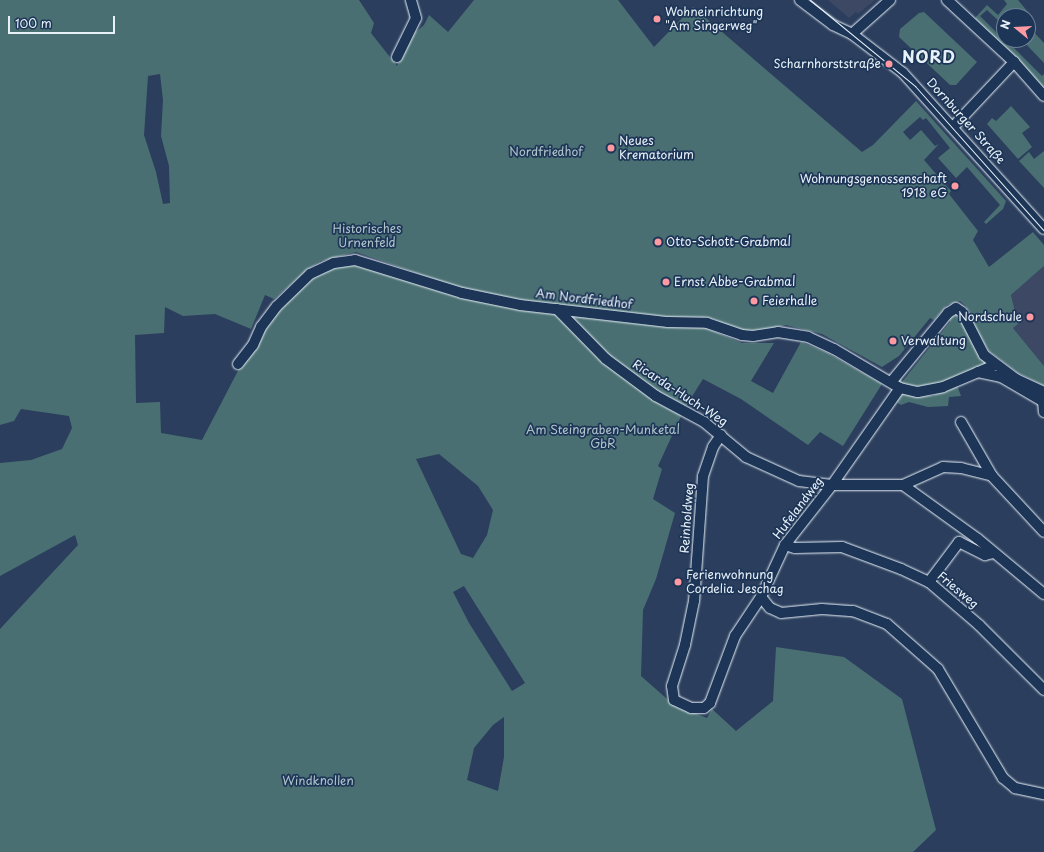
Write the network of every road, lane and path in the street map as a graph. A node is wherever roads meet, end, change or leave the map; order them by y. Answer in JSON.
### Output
{"nodes":[{"id":1,"x":411,"y":0,"type":"edge"},
{"id":2,"x":800,"y":0,"type":"edge"},
{"id":3,"x":890,"y":0,"type":"edge"},
{"id":4,"x":947,"y":0,"type":"edge"},
{"id":5,"x":852,"y":34,"type":"junction"},
{"id":6,"x":397,"y":57,"type":"dead end"},
{"id":7,"x":1014,"y":62,"type":"junction"},
{"id":8,"x":1044,"y":96,"type":"edge"},
{"id":9,"x":954,"y":126,"type":"junction"},
{"id":10,"x":1044,"y":229,"type":"edge"},
{"id":11,"x":557,"y":309,"type":"junction"},
{"id":12,"x":238,"y":364,"type":"dead end"},
{"id":13,"x":995,"y":365,"type":"junction"},
{"id":14,"x":974,"y":372,"type":"junction"},
{"id":15,"x":896,"y":385,"type":"junction"},
{"id":16,"x":1044,"y":398,"type":"edge"},
{"id":17,"x":1044,"y":412,"type":"edge"},
{"id":18,"x":961,"y":422,"type":"dead end"},
{"id":19,"x":721,"y":435,"type":"junction"},
{"id":20,"x":992,"y":476,"type":"junction"},
{"id":21,"x":832,"y":485,"type":"junction"},
{"id":22,"x":903,"y":485,"type":"junction"},
{"id":23,"x":1044,"y":532,"type":"edge"},
{"id":24,"x":785,"y":545,"type":"junction"},
{"id":25,"x":993,"y":553,"type":"junction"},
{"id":26,"x":929,"y":582,"type":"junction"},
{"id":27,"x":1044,"y":594,"type":"edge"},
{"id":28,"x":761,"y":597,"type":"junction"},
{"id":29,"x":1044,"y":690,"type":"edge"},
{"id":30,"x":674,"y":700,"type":"joint"},
{"id":31,"x":1044,"y":794,"type":"edge"}],
"edges":[{"from":1,"to":6,"type":"street"},
{"from":2,"to":5,"type":"street","name":"Dornburger Straße"},
{"from":3,"to":5,"type":"street"},
{"from":4,"to":7,"type":"street"},
{"from":5,"to":9,"type":"street","name":"Dornburger Straße"},
{"from":7,"to":8,"type":"street"},
{"from":7,"to":9,"type":"street"},
{"from":9,"to":10,"type":"street","name":"Dornburger Straße"},
{"from":11,"to":12,"type":"street","name":"Am Nordfriedhof"},
{"from":11,"to":15,"type":"street","name":"Am Nordfriedhof"},
{"from":11,"to":19,"type":"street","name":"Ricarda-Huch-Weg"},
{"from":13,"to":14,"type":"street"},
{"from":13,"to":15,"type":"street","name":"Hufelandweg"},
{"from":13,"to":16,"type":"street","name":"Hufelandweg"},
{"from":14,"to":15,"type":"street"},
{"from":14,"to":16,"type":"street"},
{"from":15,"to":21,"type":"street","name":"Hufelandweg"},
{"from":16,"to":17,"type":"street"},
{"from":18,"to":20,"type":"street"},
{"from":19,"to":21,"type":"street","name":"Ricarda-Huch-Weg"},
{"from":19,"to":30,"type":"street","name":"Reinholdweg"},
{"from":20,"to":22,"type":"street"},
{"from":20,"to":23,"type":"street"},
{"from":21,"to":22,"type":"street","name":"Ricarda-Huch-Weg"},
{"from":21,"to":24,"type":"street","name":"Hufelandweg"},
{"from":22,"to":25,"type":"street"},
{"from":24,"to":26,"type":"street","name":"Friesweg"},
{"from":24,"to":28,"type":"street","name":"Hufelandweg"},
{"from":25,"to":26,"type":"street"},
{"from":25,"to":27,"type":"street"},
{"from":26,"to":29,"type":"street","name":"Friesweg"},
{"from":28,"to":30,"type":"street","name":"Hufelandweg"},
{"from":28,"to":31,"type":"street"}]}
